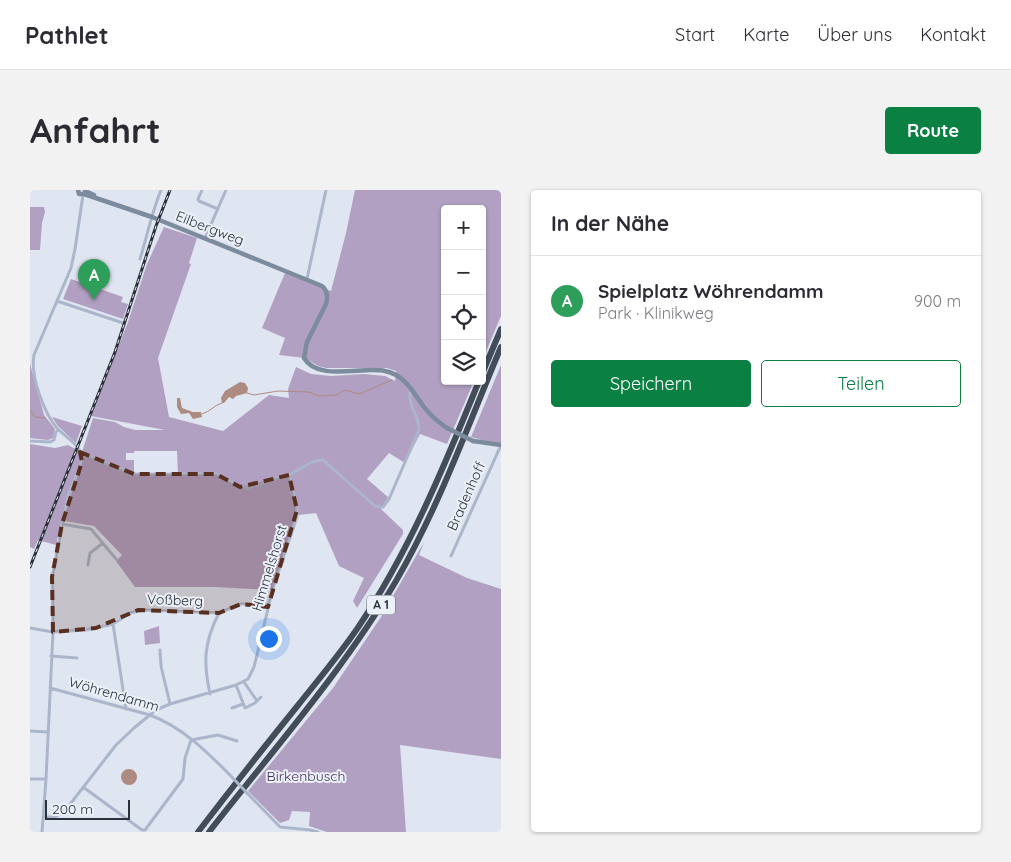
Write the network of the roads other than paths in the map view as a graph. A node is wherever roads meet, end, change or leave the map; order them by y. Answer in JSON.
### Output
{"nodes":[{"id":1,"x":161,"y":190,"type":"edge"},
{"id":2,"x":202,"y":190,"type":"edge"},
{"id":3,"x":226,"y":190,"type":"edge"},
{"id":4,"x":326,"y":190,"type":"edge"},
{"id":5,"x":81,"y":192,"type":"edge"},
{"id":6,"x":218,"y":209,"type":"junction"},
{"id":7,"x":152,"y":217,"type":"junction"},
{"id":8,"x":205,"y":238,"type":"junction"},
{"id":9,"x":140,"y":259,"type":"dead end"},
{"id":10,"x":307,"y":279,"type":"junction"},
{"id":11,"x":57,"y":301,"type":"junction"},
{"id":12,"x":123,"y":323,"type":"dead end"},
{"id":13,"x":501,"y":329,"type":"edge"},
{"id":14,"x":501,"y":347,"type":"edge"},
{"id":15,"x":486,"y":365,"type":"edge"},
{"id":16,"x":477,"y":385,"type":"edge"},
{"id":17,"x":413,"y":390,"type":"junction"},
{"id":18,"x":58,"y":430,"type":"junction"},
{"id":19,"x":30,"y":441,"type":"edge"},
{"id":20,"x":501,"y":445,"type":"edge"},
{"id":21,"x":80,"y":452,"type":"junction"},
{"id":22,"x":289,"y":475,"type":"junction"},
{"id":23,"x":62,"y":524,"type":"junction"},
{"id":24,"x":103,"y":543,"type":"junction"},
{"id":25,"x":452,"y":556,"type":"dead end"},
{"id":26,"x":116,"y":559,"type":"dead end"},
{"id":27,"x":88,"y":565,"type":"dead end"},
{"id":28,"x":268,"y":607,"type":"junction"},
{"id":29,"x":219,"y":613,"type":"junction"},
{"id":30,"x":113,"y":624,"type":"junction"},
{"id":31,"x":30,"y":628,"type":"edge"},
{"id":32,"x":53,"y":632,"type":"junction"},
{"id":33,"x":160,"y":650,"type":"dead end"},
{"id":34,"x":52,"y":656,"type":"junction"},
{"id":35,"x":77,"y":658,"type":"dead end"},
{"id":36,"x":244,"y":682,"type":"junction"},
{"id":37,"x":236,"y":685,"type":"junction"},
{"id":38,"x":50,"y":688,"type":"junction"},
{"id":39,"x":210,"y":694,"type":"junction"},
{"id":40,"x":261,"y":697,"type":"dead end"},
{"id":41,"x":257,"y":701,"type":"junction"},
{"id":42,"x":170,"y":704,"type":"junction"},
{"id":43,"x":243,"y":704,"type":"junction"},
{"id":44,"x":126,"y":708,"type":"junction"},
{"id":45,"x":232,"y":708,"type":"dead end"},
{"id":46,"x":150,"y":715,"type":"junction"},
{"id":47,"x":30,"y":731,"type":"edge"},
{"id":48,"x":48,"y":732,"type":"junction"},
{"id":49,"x":191,"y":740,"type":"junction"},
{"id":50,"x":236,"y":742,"type":"dead end"},
{"id":51,"x":30,"y":779,"type":"edge"},
{"id":52,"x":46,"y":779,"type":"junction"},
{"id":53,"x":83,"y":787,"type":"junction"},
{"id":54,"x":44,"y":817,"type":"junction"},
{"id":55,"x":42,"y":832,"type":"edge"},
{"id":56,"x":198,"y":832,"type":"edge"},
{"id":57,"x":209,"y":832,"type":"edge"},
{"id":58,"x":318,"y":832,"type":"edge"}],
"edges":[{"from":1,"to":7,"type":"street"},
{"from":2,"to":6,"type":"street"},
{"from":3,"to":6,"type":"street"},
{"from":4,"to":10,"type":"street"},
{"from":5,"to":7,"type":"main road","name":"Eilbergweg"},
{"from":5,"to":11,"type":"street"},
{"from":6,"to":8,"type":"street"},
{"from":7,"to":8,"type":"main road","name":"Eilbergweg"},
{"from":7,"to":9,"type":"street"},
{"from":8,"to":10,"type":"main road","name":"Eilbergweg"},
{"from":10,"to":17,"type":"main road","name":"Eilbergweg"},
{"from":11,"to":12,"type":"street"},
{"from":11,"to":18,"type":"street"},
{"from":13,"to":15,"type":"highway"},
{"from":14,"to":57,"type":"highway","number":"A 1"},
{"from":16,"to":56,"type":"highway","number":"A 1"},
{"from":17,"to":20,"type":"main road","bridge":true},
{"from":17,"to":22,"type":"street"},
{"from":18,"to":19,"type":"street"},
{"from":18,"to":21,"type":"street"},
{"from":20,"to":25,"type":"street","name":"Bradenhoff"},
{"from":21,"to":22,"type":"street"},
{"from":21,"to":23,"type":"street","name":"Wöhrendamm"},
{"from":22,"to":28,"type":"street","name":"Himmelshorst"},
{"from":23,"to":24,"type":"street"},
{"from":23,"to":32,"type":"street","name":"Wöhrendamm"},
{"from":24,"to":26,"type":"street"},
{"from":24,"to":27,"type":"street"},
{"from":28,"to":29,"type":"street","name":"Voßberg"},
{"from":28,"to":36,"type":"street","name":"Himmelshorst"},
{"from":29,"to":30,"type":"street","name":"Voßberg"},
{"from":29,"to":39,"type":"street"},
{"from":30,"to":32,"type":"street","name":"Voßberg"},
{"from":30,"to":44,"type":"street"},
{"from":31,"to":32,"type":"street","name":"Voßberg"},
{"from":32,"to":34,"type":"street","name":"Wöhrendamm"},
{"from":33,"to":42,"type":"street"},
{"from":34,"to":35,"type":"street"},
{"from":34,"to":38,"type":"street","name":"Wöhrendamm"},
{"from":36,"to":37,"type":"street"},
{"from":36,"to":41,"type":"street"},
{"from":37,"to":39,"type":"street"},
{"from":37,"to":43,"type":"street"},
{"from":38,"to":44,"type":"street","name":"Wöhrendamm"},
{"from":38,"to":48,"type":"street"},
{"from":39,"to":42,"type":"street"},
{"from":40,"to":41,"type":"street"},
{"from":41,"to":43,"type":"street"},
{"from":42,"to":46,"type":"street"},
{"from":43,"to":45,"type":"street"},
{"from":44,"to":46,"type":"street","name":"Wöhrendamm"},
{"from":46,"to":49,"type":"street","name":"Wöhrendamm"},
{"from":46,"to":53,"type":"street"},
{"from":47,"to":48,"type":"street"},
{"from":48,"to":52,"type":"street"},
{"from":49,"to":50,"type":"street"},
{"from":49,"to":53,"type":"street"},
{"from":49,"to":58,"type":"street","name":"Wöhrendamm","bridge":true},
{"from":51,"to":52,"type":"street"},
{"from":52,"to":54,"type":"street"},
{"from":53,"to":54,"type":"street"},
{"from":54,"to":55,"type":"street"}]}
